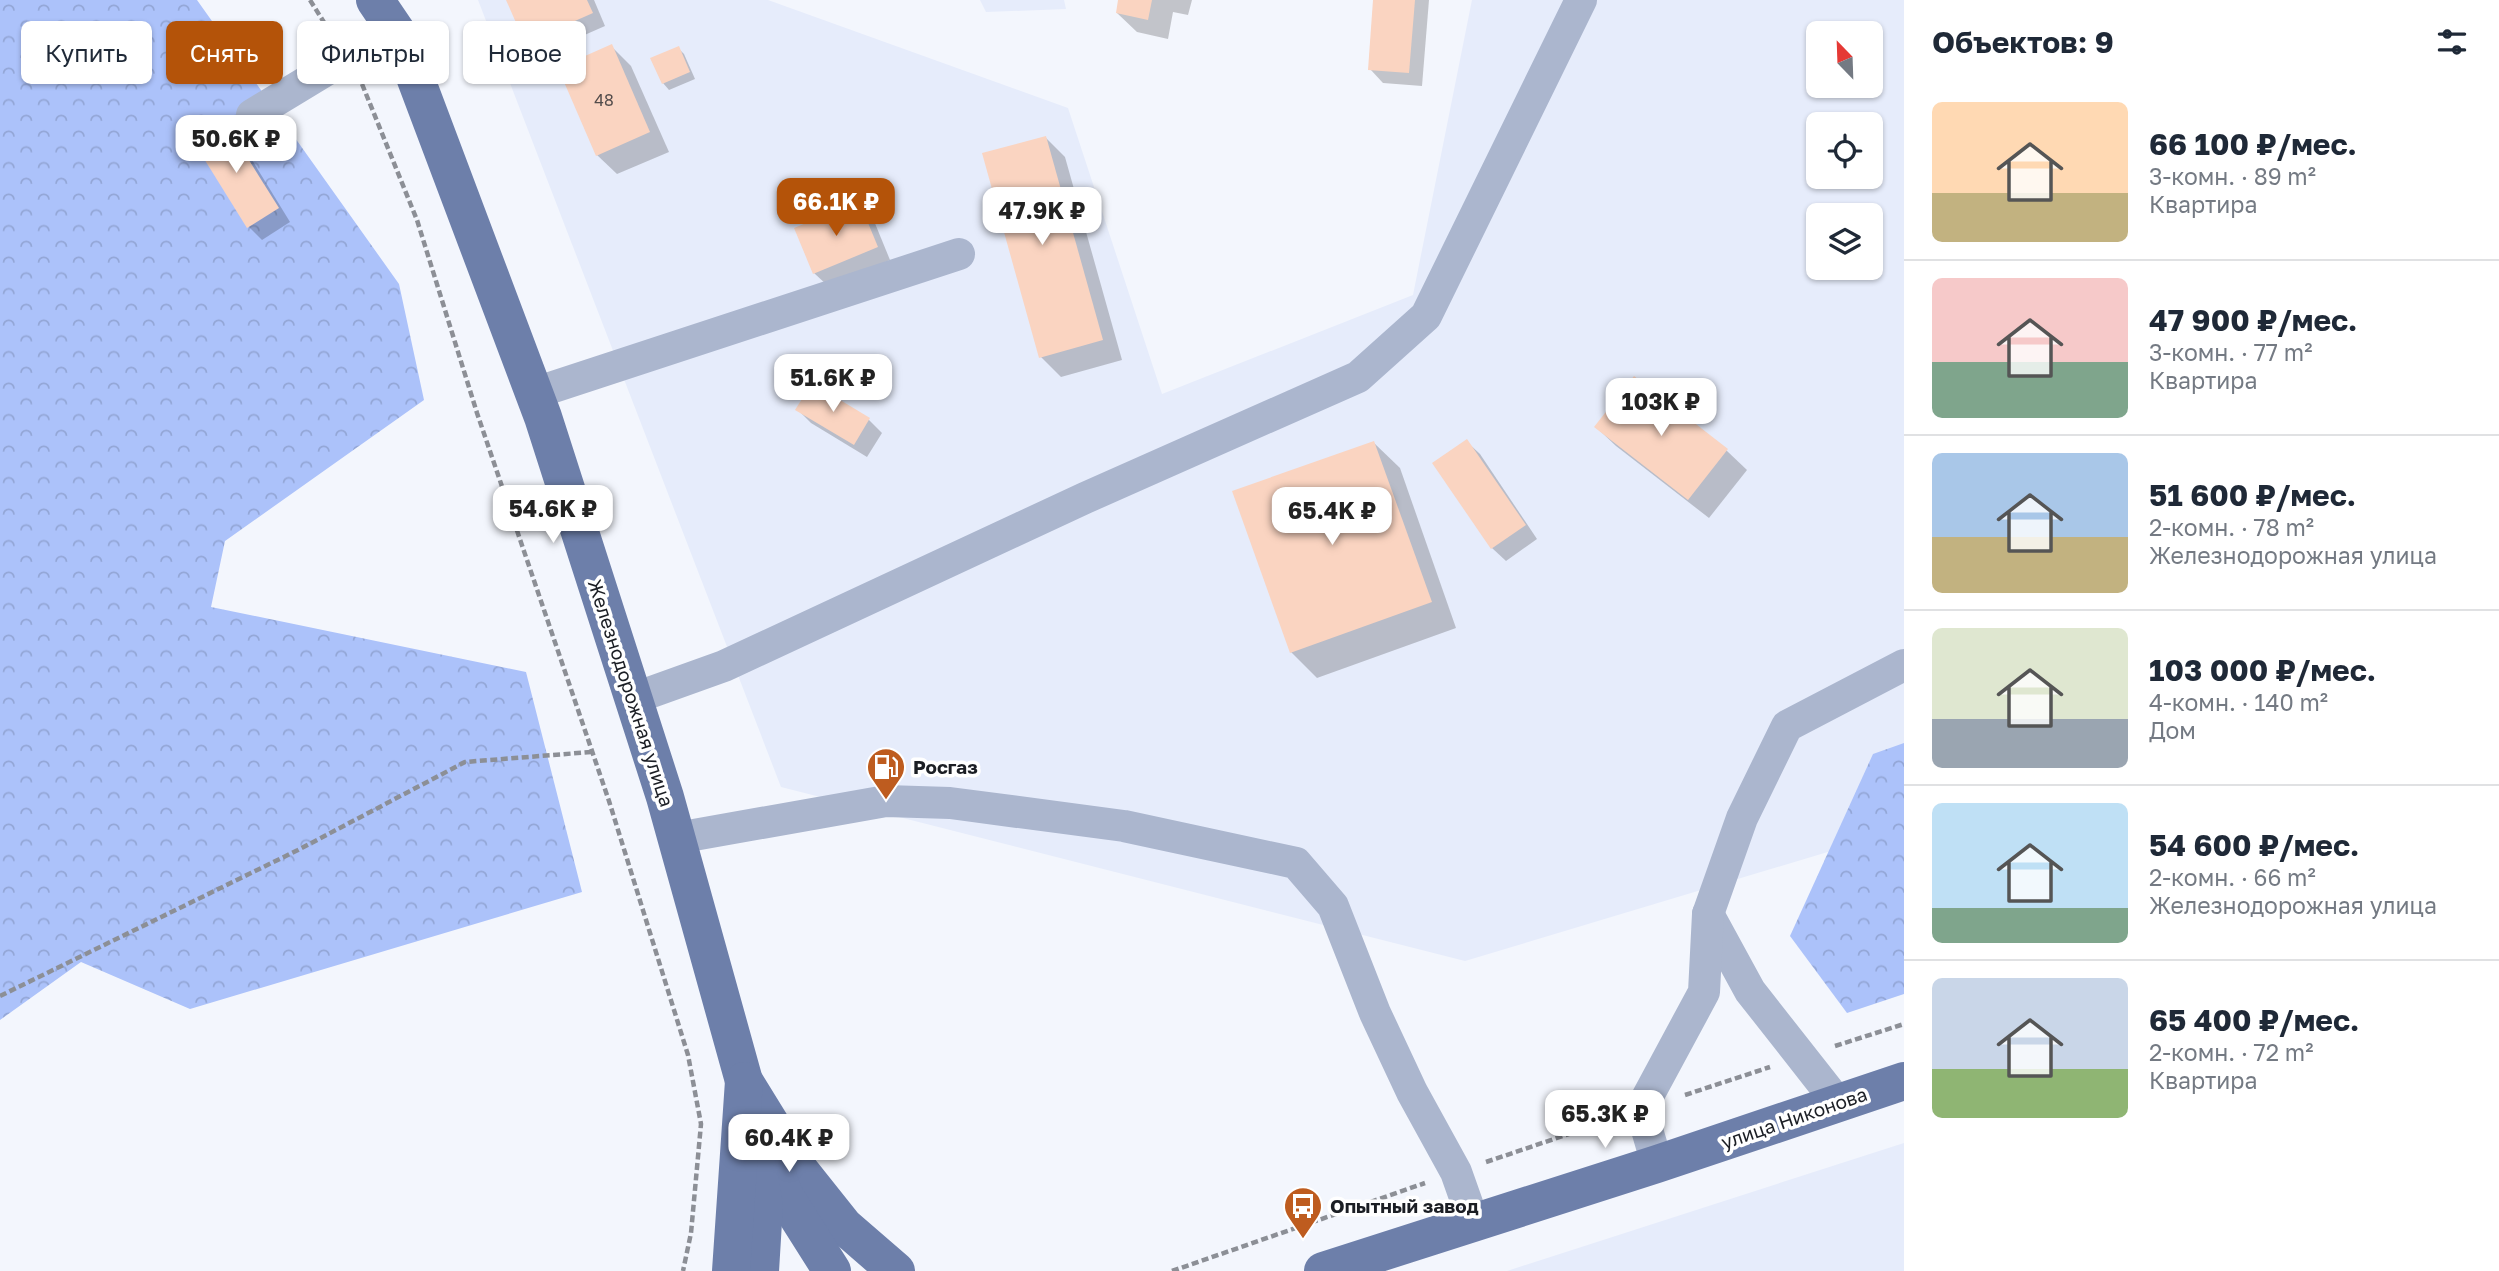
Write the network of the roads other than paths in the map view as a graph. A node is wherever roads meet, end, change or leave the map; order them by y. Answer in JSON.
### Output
{"nodes":[{"id":1,"x":1581,"y":0,"type":"edge"},
{"id":2,"x":383,"y":13,"type":"edge"},
{"id":3,"x":252,"y":115,"type":"dead end"},
{"id":4,"x":960,"y":254,"type":"dead end"},
{"id":5,"x":534,"y":393,"type":"junction"},
{"id":6,"x":1904,"y":664,"type":"edge"},
{"id":7,"x":632,"y":699,"type":"junction"},
{"id":8,"x":677,"y":838,"type":"junction"},
{"id":9,"x":1708,"y":914,"type":"junction"},
{"id":10,"x":744,"y":1081,"type":"junction"},
{"id":11,"x":1904,"y":1081,"type":"edge"},
{"id":12,"x":1838,"y":1103,"type":"junction"},
{"id":13,"x":1657,"y":1164,"type":"junction"},
{"id":14,"x":1475,"y":1223,"type":"junction"},
{"id":15,"x":731,"y":1271,"type":"edge"},
{"id":16,"x":760,"y":1271,"type":"edge"},
{"id":17,"x":832,"y":1271,"type":"edge"},
{"id":18,"x":896,"y":1271,"type":"edge"},
{"id":19,"x":1323,"y":1271,"type":"edge"}],
"edges":[{"from":1,"to":7,"type":"lane"},
{"from":2,"to":3,"type":"lane"},
{"from":2,"to":5,"type":"main road","name":"Железнодорожная улица"},
{"from":4,"to":5,"type":"lane"},
{"from":5,"to":7,"type":"main road","name":"Железнодорожная улица"},
{"from":6,"to":9,"type":"lane"},
{"from":7,"to":8,"type":"main road","name":"Железнодорожная улица"},
{"from":8,"to":10,"type":"main road","name":"Железнодорожная улица"},
{"from":8,"to":14,"type":"lane"},
{"from":9,"to":12,"type":"lane"},
{"from":9,"to":13,"type":"lane"},
{"from":10,"to":15,"type":"main road","name":"Железнодорожная улица"},
{"from":10,"to":16,"type":"main road"},
{"from":10,"to":17,"type":"main road"},
{"from":10,"to":18,"type":"main road","name":"Железнодорожная улица"},
{"from":11,"to":12,"type":"main road","name":"улица Никонова"},
{"from":12,"to":13,"type":"main road","name":"улица Никонова"},
{"from":13,"to":14,"type":"main road","name":"улица Никонова"},
{"from":14,"to":19,"type":"main road","name":"улица Никонова"}]}
